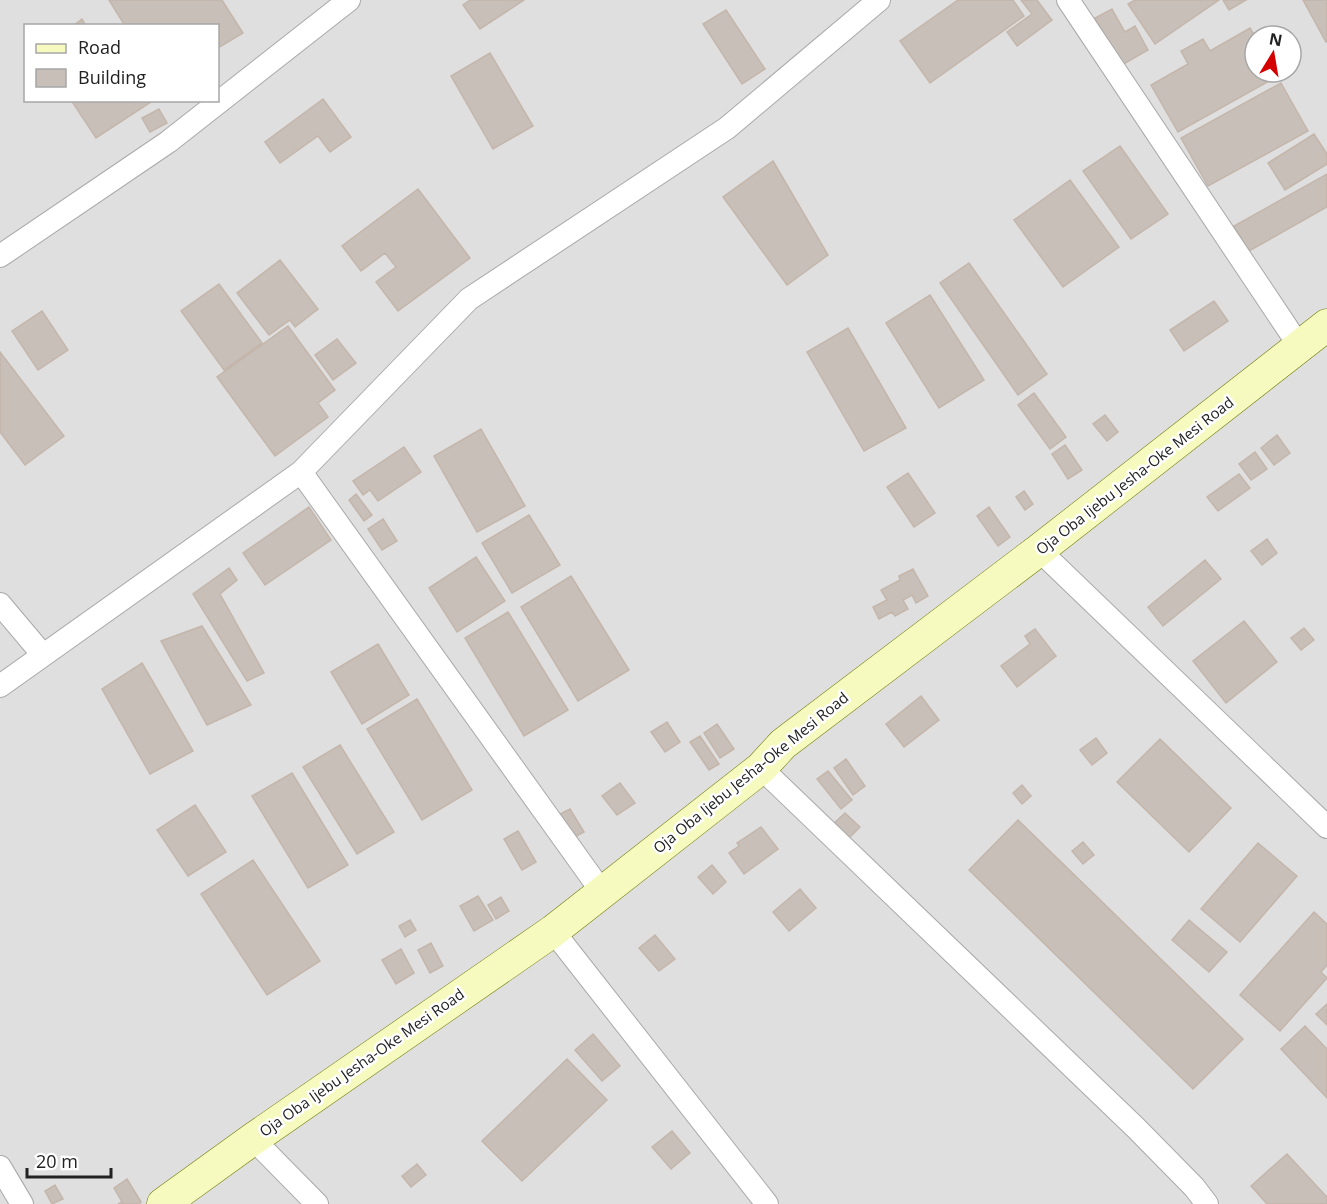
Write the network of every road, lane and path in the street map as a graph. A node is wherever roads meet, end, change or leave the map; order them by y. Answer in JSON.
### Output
{"nodes":[{"id":1,"x":349,"y":0,"type":"edge"},
{"id":2,"x":879,"y":0,"type":"edge"},
{"id":3,"x":1068,"y":0,"type":"edge"},
{"id":4,"x":219,"y":102,"type":"edge"},
{"id":5,"x":219,"y":102,"type":"edge"},
{"id":6,"x":0,"y":256,"type":"edge"},
{"id":7,"x":1327,"y":325,"type":"edge"},
{"id":8,"x":1300,"y":347,"type":"junction"},
{"id":9,"x":301,"y":472,"type":"junction"},
{"id":10,"x":1039,"y":550,"type":"junction"},
{"id":11,"x":0,"y":604,"type":"edge"},
{"id":12,"x":43,"y":655,"type":"junction"},
{"id":13,"x":0,"y":686,"type":"edge"},
{"id":14,"x":761,"y":768,"type":"junction"},
{"id":15,"x":1327,"y":827,"type":"edge"},
{"id":16,"x":603,"y":892,"type":"junction"},
{"id":17,"x":553,"y":931,"type":"junction"},
{"id":18,"x":253,"y":1138,"type":"junction"},
{"id":19,"x":0,"y":1167,"type":"edge"},
{"id":20,"x":22,"y":1204,"type":"edge"},
{"id":21,"x":163,"y":1204,"type":"edge"},
{"id":22,"x":317,"y":1204,"type":"edge"},
{"id":23,"x":767,"y":1204,"type":"edge"},
{"id":24,"x":1207,"y":1204,"type":"edge"}],
"edges":[{"from":1,"to":4,"type":"street"},
{"from":2,"to":9,"type":"street"},
{"from":3,"to":8,"type":"street"},
{"from":5,"to":6,"type":"street"},
{"from":7,"to":8,"type":"main road","name":"Oja Oba Ijebu Jesha-Oke Mesi Road"},
{"from":8,"to":10,"type":"main road","name":"Oja Oba Ijebu Jesha-Oke Mesi Road"},
{"from":9,"to":12,"type":"street"},
{"from":9,"to":16,"type":"street"},
{"from":10,"to":14,"type":"main road","name":"Oja Oba Ijebu Jesha-Oke Mesi Road"},
{"from":10,"to":15,"type":"street"},
{"from":11,"to":12,"type":"street"},
{"from":12,"to":13,"type":"street"},
{"from":14,"to":16,"type":"main road","name":"Oja Oba Ijebu Jesha-Oke Mesi Road"},
{"from":14,"to":24,"type":"street"},
{"from":16,"to":17,"type":"main road","name":"Oja Oba Ijebu Jesha-Oke Mesi Road"},
{"from":17,"to":18,"type":"main road","name":"Oja Oba Ijebu Jesha-Oke Mesi Road"},
{"from":17,"to":23,"type":"street"},
{"from":18,"to":21,"type":"main road","name":"Oja Oba Ijebu Jesha-Oke Mesi Road"},
{"from":18,"to":22,"type":"street"},
{"from":19,"to":20,"type":"street"}]}
